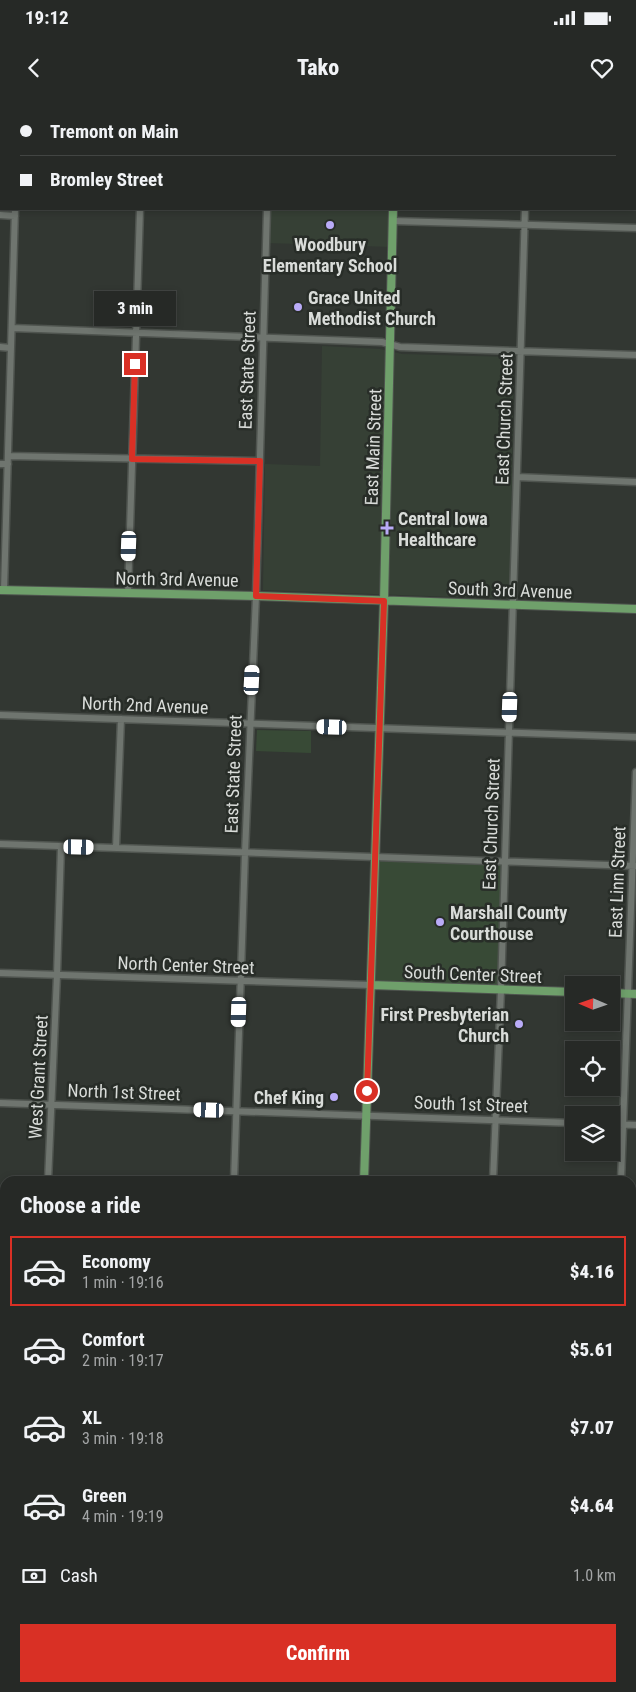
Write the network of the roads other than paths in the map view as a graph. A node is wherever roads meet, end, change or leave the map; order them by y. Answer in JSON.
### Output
{"nodes":[{"id":1,"x":140,"y":210,"type":"edge"},
{"id":2,"x":267,"y":210,"type":"edge"},
{"id":3,"x":393,"y":210,"type":"edge"},
{"id":4,"x":525,"y":210,"type":"edge"},
{"id":5,"x":15,"y":212,"type":"edge"},
{"id":6,"x":0,"y":215,"type":"edge"},
{"id":7,"x":393,"y":221,"type":"junction"},
{"id":8,"x":524,"y":224,"type":"junction"},
{"id":9,"x":636,"y":228,"type":"edge"},
{"id":10,"x":12,"y":328,"type":"junction"},
{"id":11,"x":136,"y":333,"type":"junction"},
{"id":12,"x":263,"y":338,"type":"junction"},
{"id":13,"x":391,"y":345,"type":"junction"},
{"id":14,"x":0,"y":347,"type":"edge"},
{"id":15,"x":11,"y":348,"type":"junction"},
{"id":16,"x":520,"y":350,"type":"junction"},
{"id":17,"x":636,"y":355,"type":"edge"},
{"id":18,"x":8,"y":456,"type":"junction"},
{"id":19,"x":132,"y":459,"type":"junction"},
{"id":20,"x":260,"y":461,"type":"junction"},
{"id":21,"x":0,"y":464,"type":"edge"},
{"id":22,"x":8,"y":464,"type":"junction"},
{"id":23,"x":517,"y":478,"type":"junction"},
{"id":24,"x":636,"y":482,"type":"edge"},
{"id":25,"x":2,"y":590,"type":"edge"},
{"id":26,"x":128,"y":594,"type":"junction"},
{"id":27,"x":256,"y":596,"type":"junction"},
{"id":28,"x":384,"y":601,"type":"junction"},
{"id":29,"x":513,"y":605,"type":"junction"},
{"id":30,"x":636,"y":609,"type":"edge"},
{"id":31,"x":0,"y":715,"type":"edge"},
{"id":32,"x":121,"y":719,"type":"junction"},
{"id":33,"x":250,"y":724,"type":"junction"},
{"id":34,"x":380,"y":728,"type":"junction"},
{"id":35,"x":509,"y":732,"type":"junction"},
{"id":36,"x":636,"y":737,"type":"edge"},
{"id":37,"x":636,"y":772,"type":"edge"},
{"id":38,"x":0,"y":844,"type":"edge"},
{"id":39,"x":61,"y":847,"type":"junction"},
{"id":40,"x":116,"y":848,"type":"junction"},
{"id":41,"x":245,"y":853,"type":"junction"},
{"id":42,"x":375,"y":857,"type":"junction"},
{"id":43,"x":505,"y":861,"type":"junction"},
{"id":44,"x":634,"y":866,"type":"edge"},
{"id":45,"x":0,"y":973,"type":"edge"},
{"id":46,"x":57,"y":975,"type":"junction"},
{"id":47,"x":240,"y":981,"type":"junction"},
{"id":48,"x":371,"y":985,"type":"junction"},
{"id":49,"x":501,"y":990,"type":"junction"},
{"id":50,"x":565,"y":992,"type":"edge"},
{"id":51,"x":632,"y":994,"type":"edge"},
{"id":52,"x":0,"y":1104,"type":"edge"},
{"id":53,"x":51,"y":1105,"type":"junction"},
{"id":54,"x":236,"y":1111,"type":"junction"},
{"id":55,"x":366,"y":1116,"type":"junction"},
{"id":56,"x":495,"y":1120,"type":"junction"},
{"id":57,"x":565,"y":1123,"type":"edge"},
{"id":58,"x":623,"y":1124,"type":"junction"},
{"id":59,"x":636,"y":1125,"type":"edge"},
{"id":60,"x":48,"y":1176,"type":"edge"},
{"id":61,"x":234,"y":1176,"type":"edge"},
{"id":62,"x":364,"y":1176,"type":"edge"},
{"id":63,"x":493,"y":1176,"type":"edge"},
{"id":64,"x":621,"y":1176,"type":"edge"}],
"edges":[{"from":1,"to":11,"type":"street"},
{"from":2,"to":12,"type":"street","name":"East State Street"},
{"from":3,"to":7,"type":"main road","name":"East Main Street"},
{"from":4,"to":8,"type":"street","name":"East Church Street"},
{"from":5,"to":6,"type":"street"},
{"from":5,"to":10,"type":"street"},
{"from":7,"to":8,"type":"street"},
{"from":7,"to":13,"type":"main road","name":"East Main Street"},
{"from":8,"to":9,"type":"street"},
{"from":8,"to":16,"type":"street","name":"East Church Street"},
{"from":10,"to":11,"type":"street"},
{"from":10,"to":15,"type":"street"},
{"from":11,"to":12,"type":"street"},
{"from":11,"to":19,"type":"street"},
{"from":12,"to":13,"type":"street"},
{"from":12,"to":20,"type":"street","name":"East State Street"},
{"from":13,"to":16,"type":"street"},
{"from":13,"to":28,"type":"main road","name":"East Main Street"},
{"from":14,"to":15,"type":"street"},
{"from":15,"to":18,"type":"street"},
{"from":16,"to":17,"type":"street"},
{"from":16,"to":23,"type":"street","name":"East Church Street"},
{"from":18,"to":19,"type":"street"},
{"from":18,"to":22,"type":"street"},
{"from":19,"to":20,"type":"street"},
{"from":19,"to":26,"type":"street"},
{"from":20,"to":27,"type":"street","name":"East State Street"},
{"from":21,"to":22,"type":"street"},
{"from":22,"to":25,"type":"street"},
{"from":23,"to":24,"type":"street"},
{"from":23,"to":29,"type":"street","name":"East Church Street"},
{"from":25,"to":26,"type":"main road","name":"North 3rd Avenue"},
{"from":26,"to":27,"type":"main road","name":"North 3rd Avenue"},
{"from":27,"to":28,"type":"main road","name":"North 3rd Avenue"},
{"from":27,"to":33,"type":"street","name":"East State Street"},
{"from":28,"to":29,"type":"main road","name":"South 3rd Avenue"},
{"from":28,"to":34,"type":"main road","name":"East Main Street"},
{"from":29,"to":30,"type":"main road","name":"South 3rd Avenue"},
{"from":29,"to":35,"type":"street","name":"East Church Street"},
{"from":31,"to":32,"type":"street","name":"North 2nd Avenue"},
{"from":32,"to":33,"type":"street","name":"North 2nd Avenue"},
{"from":32,"to":40,"type":"street"},
{"from":33,"to":34,"type":"street","name":"North 2nd Avenue"},
{"from":33,"to":41,"type":"street","name":"East State Street"},
{"from":34,"to":35,"type":"street","name":"North 2nd Avenue"},
{"from":34,"to":42,"type":"main road","name":"East Main Street"},
{"from":35,"to":36,"type":"street","name":"North 2nd Avenue"},
{"from":35,"to":43,"type":"street","name":"East Church Street"},
{"from":37,"to":44,"type":"street","name":"East Linn Street"},
{"from":38,"to":39,"type":"street"},
{"from":39,"to":40,"type":"street"},
{"from":39,"to":46,"type":"street","name":"West Grant Street"},
{"from":40,"to":41,"type":"street"},
{"from":41,"to":42,"type":"street"},
{"from":41,"to":47,"type":"street","name":"East State Street"},
{"from":42,"to":43,"type":"street"},
{"from":42,"to":48,"type":"main road","name":"East Main Street"},
{"from":43,"to":44,"type":"street"},
{"from":43,"to":49,"type":"street","name":"East Church Street"},
{"from":44,"to":51,"type":"street","name":"East Linn Street"},
{"from":45,"to":46,"type":"street","name":"North Center Street"},
{"from":46,"to":47,"type":"street","name":"North Center Street"},
{"from":46,"to":53,"type":"street","name":"West Grant Street"},
{"from":47,"to":48,"type":"street","name":"North Center Street"},
{"from":47,"to":54,"type":"street","name":"East State Street"},
{"from":48,"to":49,"type":"main road","name":"South Center Street"},
{"from":48,"to":55,"type":"main road","name":"East Main Street"},
{"from":49,"to":50,"type":"main road","name":"South Center Street"},
{"from":49,"to":56,"type":"street","name":"East Church Street"},
{"from":51,"to":58,"type":"street","name":"East Linn Street"},
{"from":52,"to":53,"type":"street","name":"North 1st Street"},
{"from":53,"to":54,"type":"street","name":"North 1st Street"},
{"from":53,"to":60,"type":"street","name":"West Grant Street"},
{"from":54,"to":55,"type":"street","name":"North 1st Street"},
{"from":54,"to":61,"type":"street","name":"East State Street"},
{"from":55,"to":56,"type":"street","name":"South 1st Street"},
{"from":55,"to":62,"type":"main road","name":"East Main Street"},
{"from":56,"to":57,"type":"street","name":"South 1st Street"},
{"from":56,"to":63,"type":"street","name":"East Church Street"},
{"from":58,"to":59,"type":"street"},
{"from":58,"to":64,"type":"street","name":"East Linn Street"}]}
